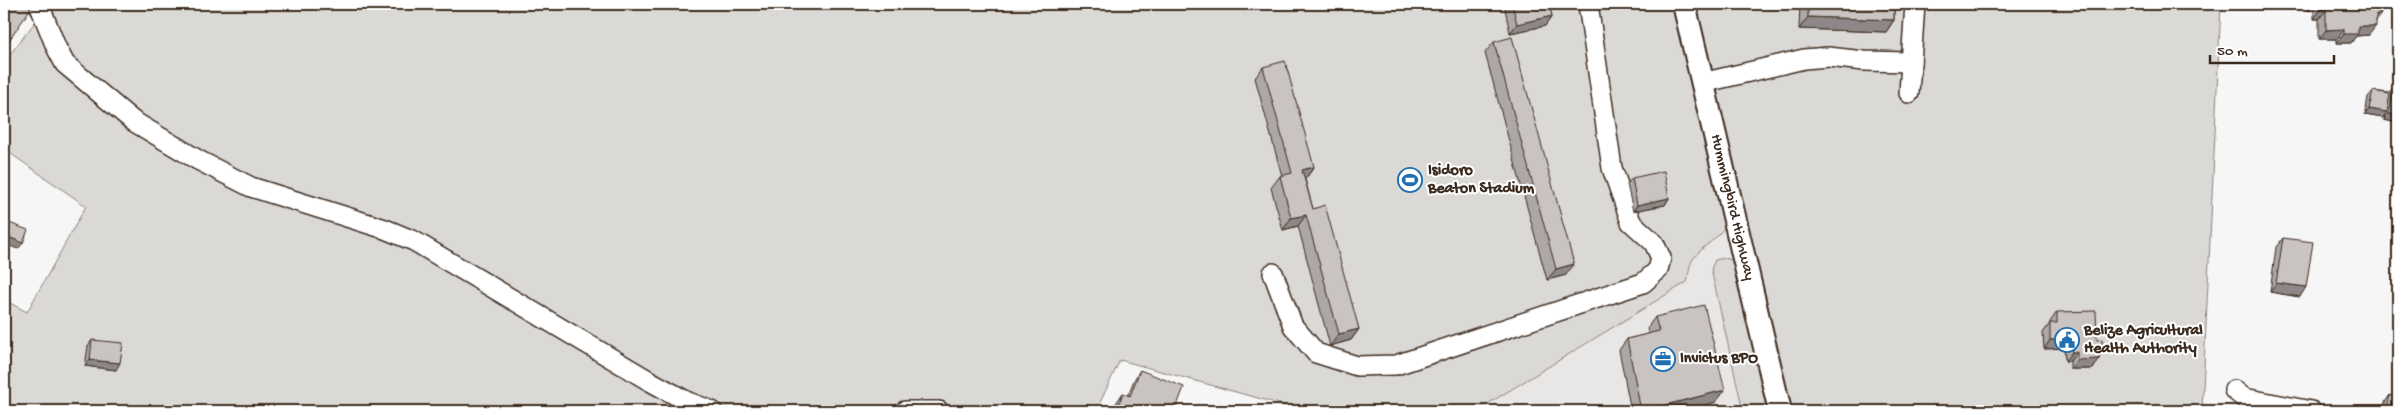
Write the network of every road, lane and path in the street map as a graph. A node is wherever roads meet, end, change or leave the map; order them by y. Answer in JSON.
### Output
{"nodes":[{"id":1,"x":39,"y":4,"type":"edge"},
{"id":2,"x":1588,"y":4,"type":"edge"},
{"id":3,"x":1684,"y":4,"type":"edge"},
{"id":4,"x":1914,"y":4,"type":"edge"},
{"id":5,"x":1910,"y":62,"type":"junction"},
{"id":6,"x":1702,"y":83,"type":"junction"},
{"id":7,"x":1909,"y":93,"type":"dead end"},
{"id":8,"x":1273,"y":273,"type":"dead end"},
{"id":9,"x":2234,"y":390,"type":"dead end"},
{"id":10,"x":712,"y":411,"type":"edge"},
{"id":11,"x":904,"y":411,"type":"edge"},
{"id":12,"x":939,"y":411,"type":"edge"},
{"id":13,"x":1780,"y":411,"type":"edge"},
{"id":14,"x":2311,"y":411,"type":"edge"}],
"edges":[{"from":1,"to":10,"type":"street"},
{"from":2,"to":8,"type":"street"},
{"from":3,"to":6,"type":"main road","name":"Hummingbird Highway"},
{"from":4,"to":5,"type":"street"},
{"from":5,"to":6,"type":"street"},
{"from":5,"to":7,"type":"street"},
{"from":6,"to":13,"type":"main road","name":"Hummingbird Highway"},
{"from":9,"to":14,"type":"street"},
{"from":11,"to":12,"type":"street"}]}
